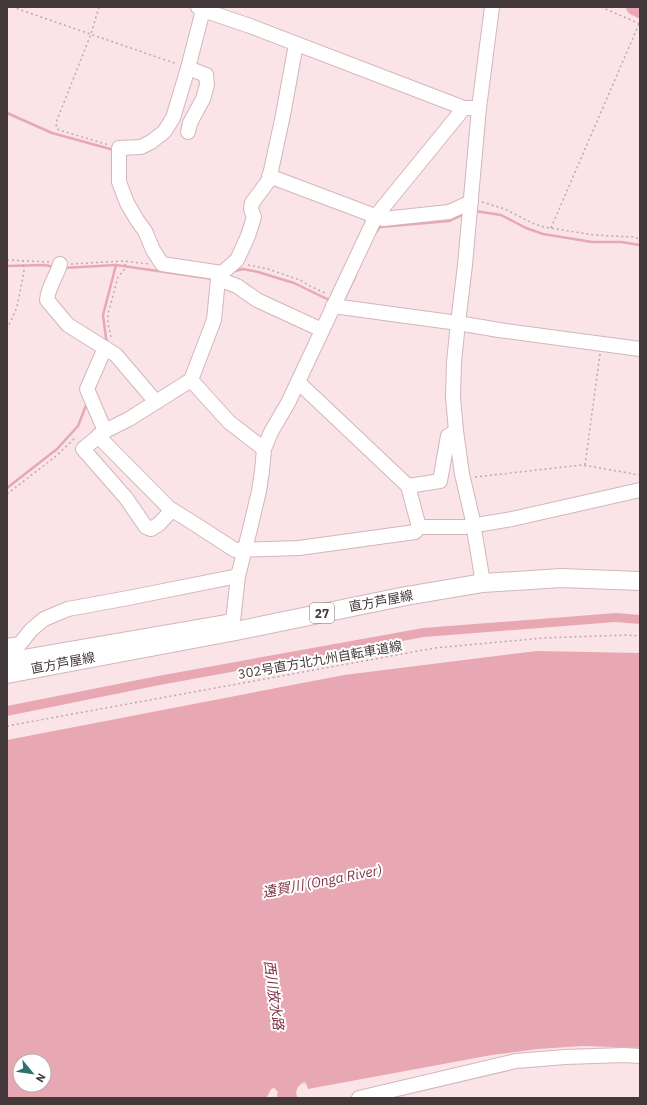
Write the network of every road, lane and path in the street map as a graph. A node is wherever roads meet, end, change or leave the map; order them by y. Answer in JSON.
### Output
{"nodes":[{"id":1,"x":12,"y":7,"type":"edge"},
{"id":2,"x":99,"y":7,"type":"edge"},
{"id":3,"x":492,"y":7,"type":"edge"},
{"id":4,"x":601,"y":7,"type":"edge"},
{"id":5,"x":200,"y":9,"type":"edge"},
{"id":6,"x":639,"y":24,"type":"edge"},
{"id":7,"x":91,"y":34,"type":"junction"},
{"id":8,"x":296,"y":44,"type":"junction"},
{"id":9,"x":188,"y":68,"type":"junction"},
{"id":10,"x":464,"y":108,"type":"junction"},
{"id":11,"x":480,"y":108,"type":"junction"},
{"id":12,"x":188,"y":132,"type":"dead end"},
{"id":13,"x":119,"y":148,"type":"junction"},
{"id":14,"x":269,"y":176,"type":"junction"},
{"id":15,"x":470,"y":202,"type":"junction"},
{"id":16,"x":376,"y":216,"type":"junction"},
{"id":17,"x":551,"y":228,"type":"junction"},
{"id":18,"x":640,"y":239,"type":"edge"},
{"id":19,"x":7,"y":260,"type":"edge"},
{"id":20,"x":23,"y":260,"type":"junction"},
{"id":21,"x":126,"y":261,"type":"junction"},
{"id":22,"x":60,"y":264,"type":"junction"},
{"id":23,"x":162,"y":264,"type":"junction"},
{"id":24,"x":233,"y":264,"type":"junction"},
{"id":25,"x":220,"y":276,"type":"junction"},
{"id":26,"x":336,"y":301,"type":"junction"},
{"id":27,"x":458,"y":323,"type":"junction"},
{"id":28,"x":7,"y":329,"type":"edge"},
{"id":29,"x":322,"y":330,"type":"junction"},
{"id":30,"x":601,"y":344,"type":"junction"},
{"id":31,"x":640,"y":349,"type":"edge"},
{"id":32,"x":109,"y":350,"type":"junction"},
{"id":33,"x":191,"y":380,"type":"junction"},
{"id":34,"x":298,"y":382,"type":"junction"},
{"id":35,"x":156,"y":402,"type":"junction"},
{"id":36,"x":456,"y":431,"type":"junction"},
{"id":37,"x":102,"y":434,"type":"junction"},
{"id":38,"x":83,"y":449,"type":"junction"},
{"id":39,"x":264,"y":450,"type":"junction"},
{"id":40,"x":585,"y":465,"type":"junction"},
{"id":41,"x":640,"y":475,"type":"edge"},
{"id":42,"x":475,"y":476,"type":"dead end"},
{"id":43,"x":408,"y":486,"type":"junction"},
{"id":44,"x":640,"y":490,"type":"edge"},
{"id":45,"x":7,"y":494,"type":"edge"},
{"id":46,"x":172,"y":510,"type":"junction"},
{"id":47,"x":482,"y":524,"type":"dead end"},
{"id":48,"x":420,"y":527,"type":"junction"},
{"id":49,"x":465,"y":527,"type":"dead end"},
{"id":50,"x":244,"y":550,"type":"junction"},
{"id":51,"x":238,"y":576,"type":"junction"},
{"id":52,"x":640,"y":581,"type":"edge"},
{"id":53,"x":483,"y":583,"type":"junction"},
{"id":54,"x":234,"y":626,"type":"junction"},
{"id":55,"x":640,"y":636,"type":"edge"},
{"id":56,"x":14,"y":645,"type":"edge"},
{"id":57,"x":9,"y":664,"type":"edge"},
{"id":58,"x":7,"y":726,"type":"edge"},
{"id":59,"x":640,"y":1056,"type":"edge"},
{"id":60,"x":359,"y":1098,"type":"edge"}],
"edges":[{"from":1,"to":7,"type":"path"},
{"from":2,"to":7,"type":"path"},
{"from":3,"to":11,"type":"street"},
{"from":4,"to":6,"type":"path"},
{"from":5,"to":8,"type":"street"},
{"from":5,"to":9,"type":"street"},
{"from":6,"to":17,"type":"path"},
{"from":7,"to":9,"type":"path"},
{"from":7,"to":13,"type":"path"},
{"from":8,"to":10,"type":"street"},
{"from":8,"to":14,"type":"street"},
{"from":9,"to":12,"type":"street"},
{"from":9,"to":13,"type":"street"},
{"from":10,"to":11,"type":"street"},
{"from":10,"to":16,"type":"street"},
{"from":11,"to":15,"type":"street"},
{"from":13,"to":23,"type":"street"},
{"from":14,"to":16,"type":"street"},
{"from":14,"to":24,"type":"street"},
{"from":15,"to":16,"type":"street"},
{"from":15,"to":17,"type":"path"},
{"from":15,"to":27,"type":"street"},
{"from":16,"to":26,"type":"street"},
{"from":17,"to":18,"type":"path"},
{"from":19,"to":20,"type":"path"},
{"from":20,"to":22,"type":"path"},
{"from":20,"to":28,"type":"path"},
{"from":21,"to":22,"type":"path"},
{"from":21,"to":23,"type":"path"},
{"from":21,"to":32,"type":"path"},
{"from":22,"to":32,"type":"street"},
{"from":23,"to":25,"type":"street"},
{"from":24,"to":25,"type":"street"},
{"from":24,"to":26,"type":"path"},
{"from":25,"to":29,"type":"street"},
{"from":25,"to":33,"type":"street"},
{"from":26,"to":27,"type":"street"},
{"from":26,"to":29,"type":"street"},
{"from":27,"to":30,"type":"street"},
{"from":27,"to":36,"type":"street"},
{"from":29,"to":34,"type":"street"},
{"from":30,"to":31,"type":"street"},
{"from":30,"to":40,"type":"path"},
{"from":32,"to":35,"type":"street"},
{"from":32,"to":37,"type":"street"},
{"from":33,"to":35,"type":"street"},
{"from":33,"to":39,"type":"street"},
{"from":34,"to":39,"type":"street"},
{"from":34,"to":43,"type":"street"},
{"from":35,"to":37,"type":"street"},
{"from":36,"to":43,"type":"street"},
{"from":36,"to":53,"type":"street"},
{"from":37,"to":38,"type":"street"},
{"from":37,"to":46,"type":"street"},
{"from":38,"to":45,"type":"path"},
{"from":38,"to":46,"type":"street"},
{"from":39,"to":50,"type":"street"},
{"from":40,"to":41,"type":"path"},
{"from":40,"to":42,"type":"path"},
{"from":43,"to":48,"type":"street"},
{"from":44,"to":47,"type":"street"},
{"from":46,"to":50,"type":"street"},
{"from":48,"to":49,"type":"street"},
{"from":48,"to":50,"type":"street"},
{"from":50,"to":51,"type":"street"},
{"from":51,"to":54,"type":"street"},
{"from":51,"to":56,"type":"street"},
{"from":52,"to":53,"type":"main road","name":"直方芦屋線","number":"27"},
{"from":53,"to":54,"type":"main road","name":"直方芦屋線","number":"27"},
{"from":54,"to":57,"type":"main road","name":"直方芦屋線","number":"27"},
{"from":55,"to":58,"type":"path","name":"302号直方北九州自転車道線"},
{"from":56,"to":57,"type":"street"},
{"from":59,"to":60,"type":"street"}]}
